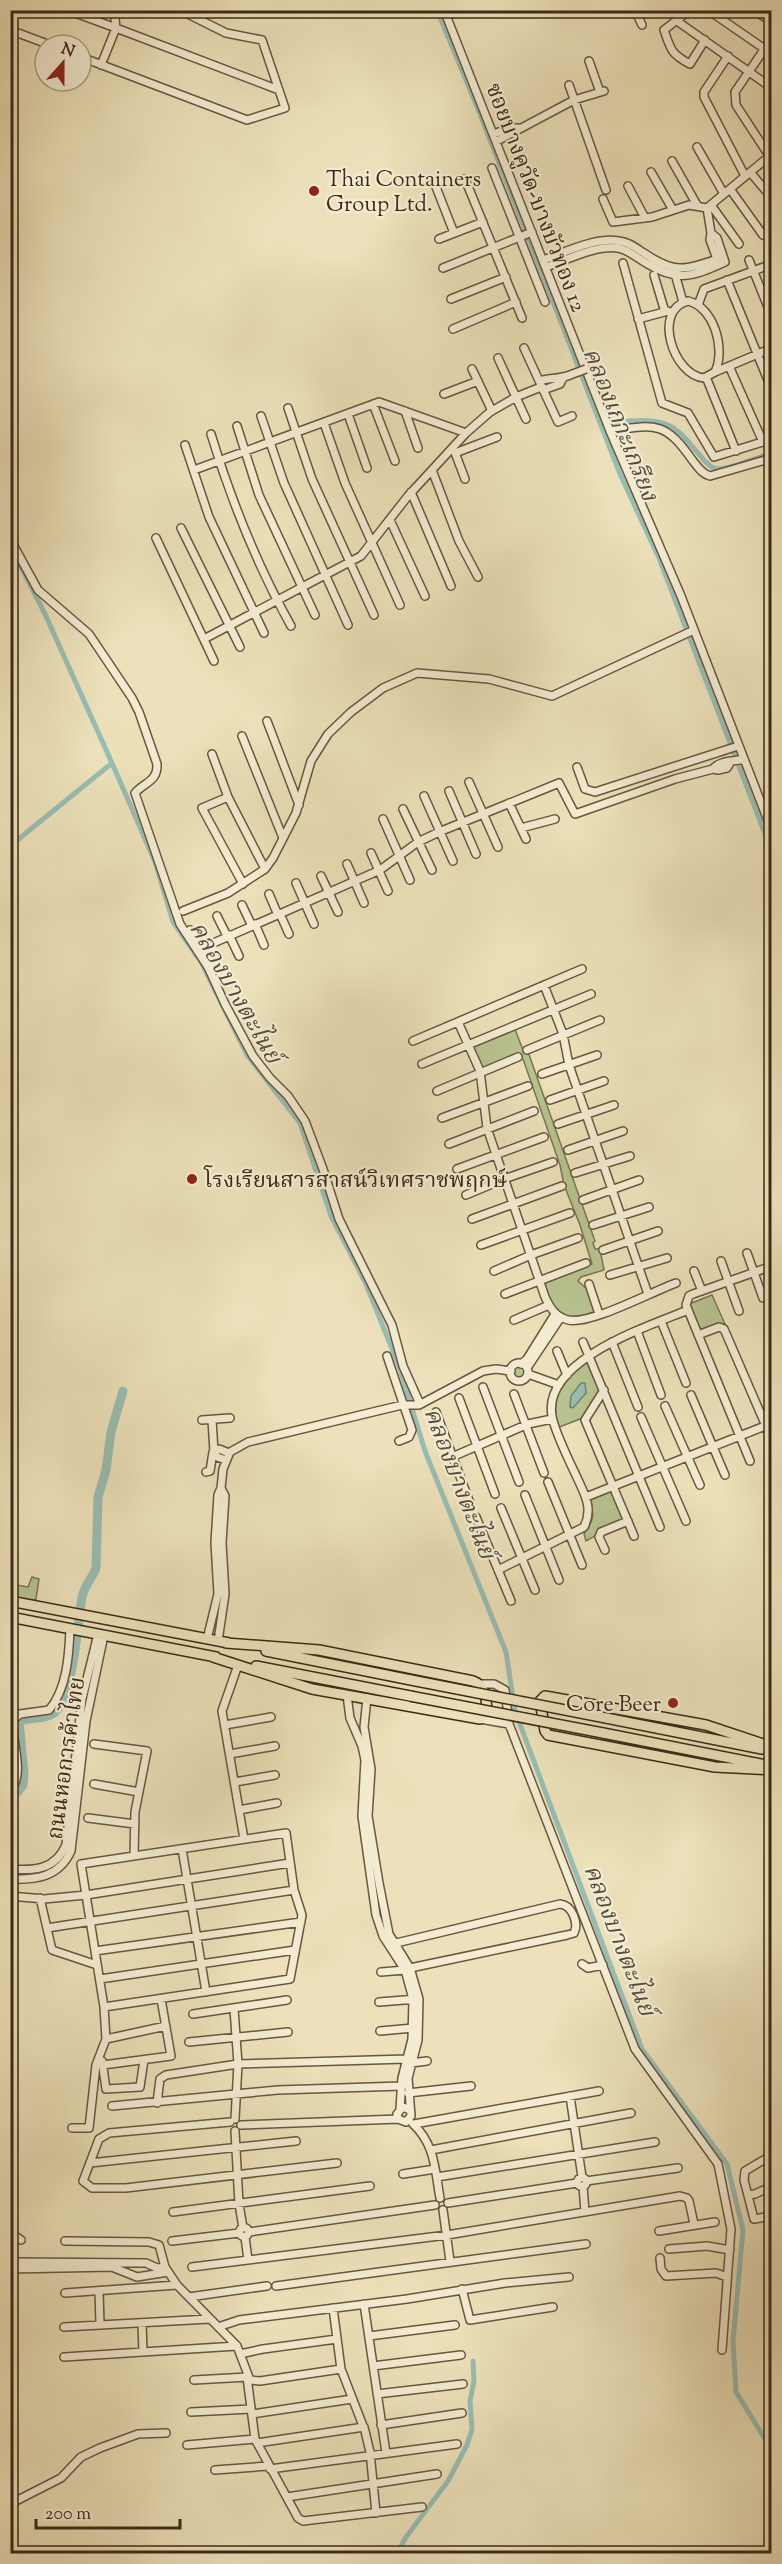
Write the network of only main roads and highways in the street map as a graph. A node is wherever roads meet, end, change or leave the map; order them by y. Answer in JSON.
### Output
{"nodes":[{"id":1,"x":10,"y":1601,"type":"edge"},
{"id":2,"x":10,"y":1617,"type":"edge"},
{"id":3,"x":222,"y":1642,"type":"junction"},
{"id":4,"x":335,"y":1654,"type":"junction"},
{"id":5,"x":213,"y":1657,"type":"junction"},
{"id":6,"x":333,"y":1665,"type":"junction"},
{"id":7,"x":320,"y":1679,"type":"junction"},
{"id":8,"x":317,"y":1690,"type":"junction"},
{"id":9,"x":693,"y":1723,"type":"junction"},
{"id":10,"x":692,"y":1735,"type":"junction"},
{"id":11,"x":771,"y":1749,"type":"edge"},
{"id":12,"x":703,"y":1753,"type":"junction"},
{"id":13,"x":702,"y":1764,"type":"junction"},
{"id":14,"x":771,"y":1768,"type":"edge"}],
"edges":[{"from":1,"to":3,"type":"main road"},
{"from":2,"to":5,"type":"main road"},
{"from":3,"to":4,"type":"main road"},
{"from":3,"to":6,"type":"main road"},
{"from":4,"to":6,"type":"main road"},
{"from":4,"to":8,"type":"main road"},
{"from":5,"to":7,"type":"main road"},
{"from":5,"to":8,"type":"main road"},
{"from":6,"to":10,"type":"main road","bridge":true},
{"from":7,"to":8,"type":"main road"},
{"from":7,"to":12,"type":"main road","bridge":true},
{"from":9,"to":10,"type":"main road"},
{"from":9,"to":11,"type":"main road"},
{"from":9,"to":13,"type":"main road"},
{"from":10,"to":11,"type":"main road"},
{"from":12,"to":13,"type":"main road"},
{"from":12,"to":14,"type":"main road"},
{"from":13,"to":14,"type":"main road"}]}
